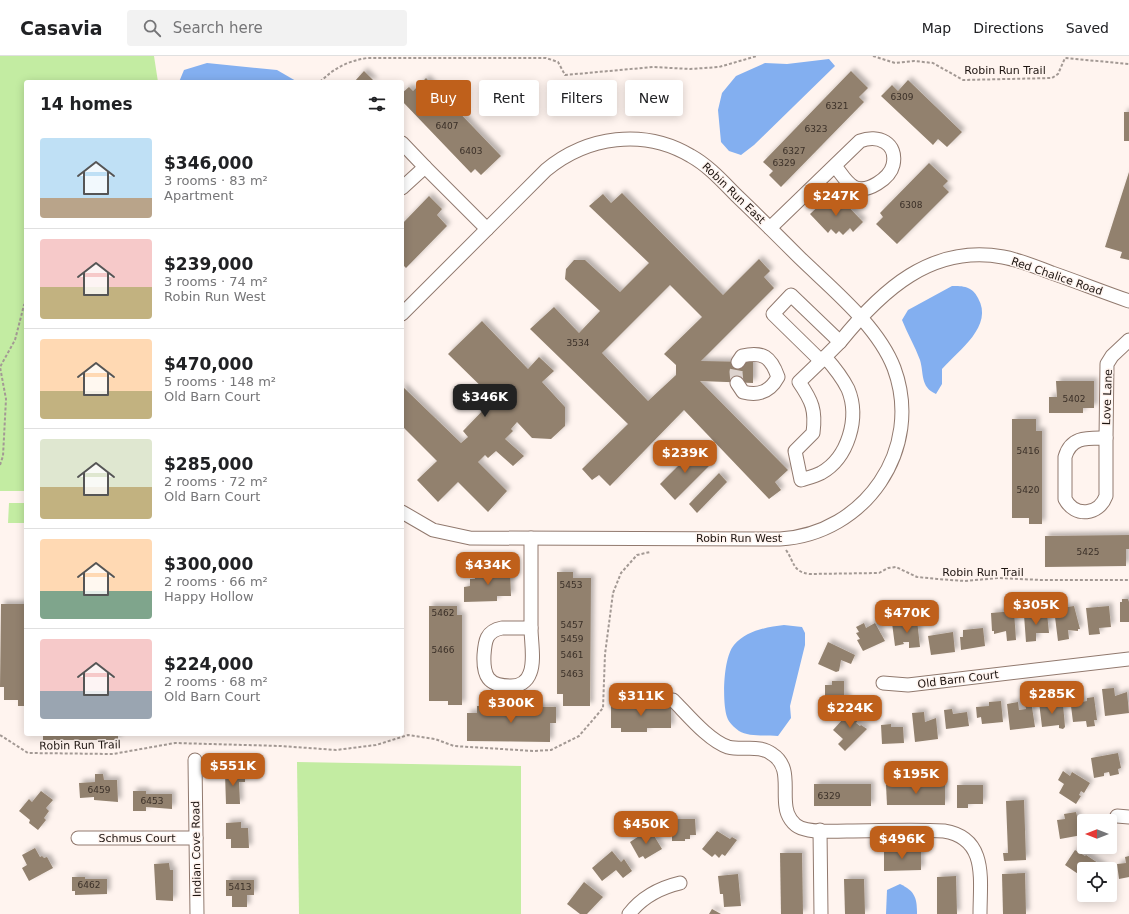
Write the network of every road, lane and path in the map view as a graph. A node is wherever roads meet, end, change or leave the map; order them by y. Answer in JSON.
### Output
{"nodes":[{"id":1,"x":757,"y":56,"type":"edge"},
{"id":2,"x":874,"y":56,"type":"edge"},
{"id":3,"x":1129,"y":64,"type":"edge"},
{"id":4,"x":322,"y":80,"type":"edge"},
{"id":5,"x":404,"y":145,"type":"edge"},
{"id":6,"x":425,"y":166,"type":"junction"},
{"id":7,"x":835,"y":166,"type":"junction"},
{"id":8,"x":404,"y":186,"type":"edge"},
{"id":9,"x":770,"y":228,"type":"junction"},
{"id":10,"x":487,"y":229,"type":"junction"},
{"id":11,"x":1129,"y":301,"type":"edge"},
{"id":12,"x":24,"y":305,"type":"edge"},
{"id":13,"x":404,"y":312,"type":"edge"},
{"id":14,"x":859,"y":318,"type":"junction"},
{"id":15,"x":1129,"y":340,"type":"edge"},
{"id":16,"x":840,"y":342,"type":"junction"},
{"id":17,"x":823,"y":359,"type":"junction"},
{"id":18,"x":738,"y":362,"type":"dead end"},
{"id":19,"x":778,"y":377,"type":"junction"},
{"id":20,"x":737,"y":382,"type":"dead end"},
{"id":21,"x":799,"y":382,"type":"junction"},
{"id":22,"x":1106,"y":438,"type":"junction"},
{"id":23,"x":0,"y":466,"type":"edge"},
{"id":24,"x":404,"y":513,"type":"edge"},
{"id":25,"x":531,"y":538,"type":"junction"},
{"id":26,"x":779,"y":550,"type":"dead end"},
{"id":27,"x":654,"y":551,"type":"dead end"},
{"id":28,"x":1129,"y":580,"type":"edge"},
{"id":29,"x":531,"y":628,"type":"junction"},
{"id":30,"x":1129,"y":659,"type":"edge"},
{"id":31,"x":883,"y":683,"type":"dead end"},
{"id":32,"x":673,"y":700,"type":"dead end"},
{"id":33,"x":0,"y":735,"type":"edge"},
{"id":34,"x":195,"y":760,"type":"dead end"},
{"id":35,"x":820,"y":830,"type":"junction"},
{"id":36,"x":78,"y":838,"type":"dead end"},
{"id":37,"x":196,"y":838,"type":"junction"},
{"id":38,"x":680,"y":883,"type":"dead end"},
{"id":39,"x":197,"y":914,"type":"edge"},
{"id":40,"x":629,"y":914,"type":"edge"},
{"id":41,"x":821,"y":914,"type":"edge"},
{"id":42,"x":980,"y":914,"type":"edge"}],
"edges":[{"from":1,"to":4,"type":"path"},
{"from":2,"to":3,"type":"path","name":"Robin Run Trail"},
{"from":5,"to":6,"type":"street"},
{"from":6,"to":8,"type":"street"},
{"from":6,"to":10,"type":"street"},
{"from":7,"to":7,"type":"street"},
{"from":7,"to":9,"type":"street"},
{"from":9,"to":10,"type":"street","name":"Robin Run East"},
{"from":9,"to":14,"type":"street","name":"Robin Run East"},
{"from":10,"to":13,"type":"street","name":"Robin Run East"},
{"from":11,"to":14,"type":"street","name":"Red Chalice Road"},
{"from":12,"to":23,"type":"path"},
{"from":14,"to":16,"type":"street","name":"Red Chalice Road"},
{"from":14,"to":25,"type":"street","name":"Robin Run West"},
{"from":15,"to":22,"type":"street","name":"Love Lane"},
{"from":16,"to":17,"type":"street","name":"Red Chalice Road"},
{"from":16,"to":17,"type":"street"},
{"from":17,"to":21,"type":"street","name":"Red Chalice Road"},
{"from":17,"to":21,"type":"street"},
{"from":18,"to":19,"type":"street"},
{"from":19,"to":20,"type":"street"},
{"from":19,"to":21,"type":"street"},
{"from":22,"to":22,"type":"street","name":"Love Lane"},
{"from":24,"to":25,"type":"street","name":"Robin Run West"},
{"from":25,"to":29,"type":"street"},
{"from":26,"to":28,"type":"path","name":"Robin Run Trail"},
{"from":27,"to":33,"type":"path","name":"Robin Run Trail"},
{"from":29,"to":29,"type":"street"},
{"from":30,"to":31,"type":"street","name":"Old Barn Court"},
{"from":32,"to":35,"type":"street"},
{"from":34,"to":37,"type":"street","name":"Indian Cove Road"},
{"from":35,"to":41,"type":"street"},
{"from":35,"to":42,"type":"street"},
{"from":36,"to":37,"type":"street","name":"Schmus Court"},
{"from":37,"to":39,"type":"street","name":"Indian Cove Road"},
{"from":38,"to":40,"type":"street"}]}
